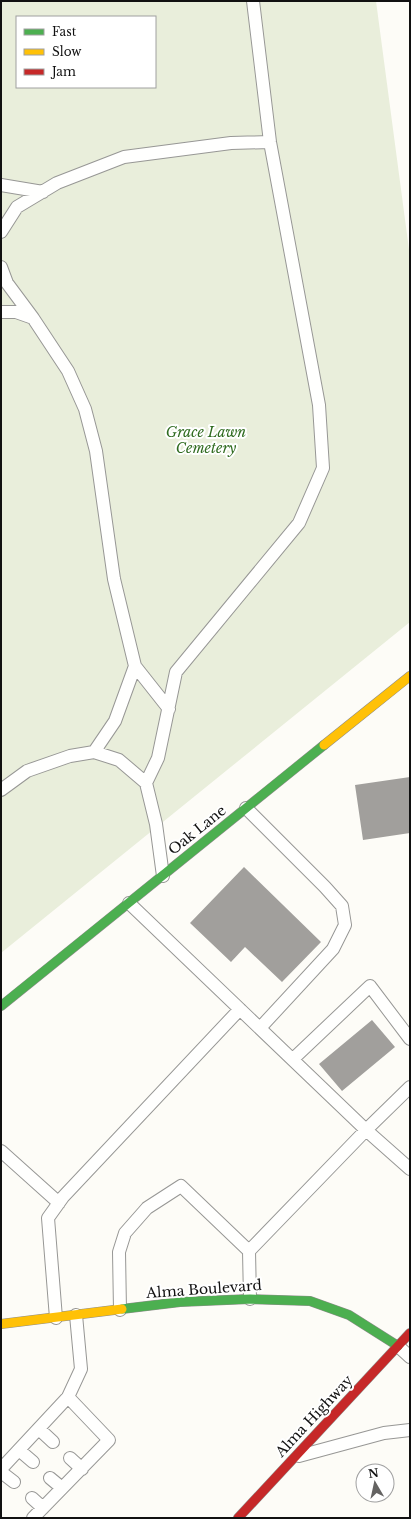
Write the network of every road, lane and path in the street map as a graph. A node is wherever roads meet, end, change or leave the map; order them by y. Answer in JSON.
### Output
{"nodes":[{"id":1,"x":253,"y":1,"type":"edge"},
{"id":2,"x":270,"y":142,"type":"junction"},
{"id":3,"x":1,"y":185,"type":"edge"},
{"id":4,"x":43,"y":192,"type":"junction"},
{"id":5,"x":1,"y":232,"type":"edge"},
{"id":6,"x":1,"y":267,"type":"edge"},
{"id":7,"x":1,"y":312,"type":"edge"},
{"id":8,"x":33,"y":318,"type":"junction"},
{"id":9,"x":136,"y":666,"type":"junction"},
{"id":10,"x":410,"y":676,"type":"edge"},
{"id":11,"x":169,"y":709,"type":"junction"},
{"id":12,"x":94,"y":752,"type":"junction"},
{"id":13,"x":146,"y":784,"type":"junction"},
{"id":14,"x":1,"y":790,"type":"edge"},
{"id":15,"x":246,"y":808,"type":"junction"},
{"id":16,"x":162,"y":876,"type":"junction"},
{"id":17,"x":129,"y":903,"type":"junction"},
{"id":18,"x":1,"y":1006,"type":"edge"},
{"id":19,"x":240,"y":1009,"type":"junction"},
{"id":20,"x":260,"y":1028,"type":"junction"},
{"id":21,"x":410,"y":1038,"type":"edge"},
{"id":22,"x":293,"y":1059,"type":"junction"},
{"id":23,"x":410,"y":1087,"type":"edge"},
{"id":24,"x":366,"y":1130,"type":"junction"},
{"id":25,"x":1,"y":1151,"type":"edge"},
{"id":26,"x":410,"y":1169,"type":"edge"},
{"id":27,"x":58,"y":1203,"type":"junction"},
{"id":28,"x":249,"y":1250,"type":"junction"},
{"id":29,"x":250,"y":1299,"type":"junction"},
{"id":30,"x":120,"y":1310,"type":"junction"},
{"id":31,"x":76,"y":1315,"type":"junction"},
{"id":32,"x":56,"y":1318,"type":"junction"},
{"id":33,"x":1,"y":1324,"type":"edge"},
{"id":34,"x":410,"y":1333,"type":"edge"},
{"id":35,"x":398,"y":1346,"type":"junction"},
{"id":36,"x":410,"y":1357,"type":"edge"},
{"id":37,"x":68,"y":1397,"type":"junction"},
{"id":38,"x":38,"y":1429,"type":"junction"},
{"id":39,"x":410,"y":1430,"type":"edge"},
{"id":40,"x":53,"y":1442,"type":"dead end"},
{"id":41,"x":19,"y":1450,"type":"junction"},
{"id":42,"x":294,"y":1457,"type":"junction"},
{"id":43,"x":70,"y":1458,"type":"dead end"},
{"id":44,"x":33,"y":1462,"type":"dead end"},
{"id":45,"x":82,"y":1469,"type":"junction"},
{"id":46,"x":1,"y":1470,"type":"edge"},
{"id":47,"x":50,"y":1478,"type":"dead end"},
{"id":48,"x":14,"y":1482,"type":"dead end"},
{"id":49,"x":62,"y":1488,"type":"junction"},
{"id":50,"x":32,"y":1498,"type":"dead end"},
{"id":51,"x":43,"y":1508,"type":"junction"},
{"id":52,"x":33,"y":1518,"type":"edge"},
{"id":53,"x":238,"y":1518,"type":"edge"}],
"edges":[{"from":1,"to":2,"type":"lane"},
{"from":2,"to":4,"type":"lane"},
{"from":2,"to":11,"type":"lane"},
{"from":3,"to":4,"type":"lane"},
{"from":4,"to":5,"type":"lane"},
{"from":6,"to":8,"type":"lane"},
{"from":7,"to":8,"type":"lane"},
{"from":8,"to":9,"type":"lane"},
{"from":9,"to":11,"type":"lane"},
{"from":9,"to":12,"type":"lane"},
{"from":10,"to":15,"type":"street","name":"Oak Lane"},
{"from":11,"to":13,"type":"lane"},
{"from":12,"to":13,"type":"lane"},
{"from":12,"to":14,"type":"lane"},
{"from":13,"to":16,"type":"lane"},
{"from":15,"to":16,"type":"street","name":"Oak Lane"},
{"from":15,"to":20,"type":"lane"},
{"from":16,"to":17,"type":"street","name":"Oak Lane"},
{"from":17,"to":18,"type":"street","name":"Oak Lane"},
{"from":17,"to":19,"type":"lane"},
{"from":19,"to":20,"type":"lane"},
{"from":19,"to":27,"type":"lane"},
{"from":20,"to":22,"type":"lane"},
{"from":21,"to":22,"type":"lane"},
{"from":22,"to":24,"type":"lane"},
{"from":23,"to":24,"type":"lane"},
{"from":24,"to":26,"type":"lane"},
{"from":24,"to":28,"type":"lane"},
{"from":25,"to":27,"type":"lane"},
{"from":27,"to":32,"type":"lane"},
{"from":28,"to":29,"type":"lane"},
{"from":28,"to":30,"type":"lane"},
{"from":29,"to":30,"type":"street","name":"Alma Boulevard"},
{"from":29,"to":35,"type":"street","name":"Alma Boulevard"},
{"from":30,"to":31,"type":"street","name":"Alma Boulevard"},
{"from":31,"to":32,"type":"street","name":"Alma Boulevard"},
{"from":31,"to":37,"type":"lane"},
{"from":32,"to":33,"type":"street","name":"Alma Boulevard"},
{"from":34,"to":35,"type":"street","name":"Alma Highway"},
{"from":35,"to":36,"type":"lane"},
{"from":35,"to":42,"type":"street","name":"Alma Highway"},
{"from":37,"to":38,"type":"lane"},
{"from":37,"to":45,"type":"lane"},
{"from":38,"to":40,"type":"lane"},
{"from":38,"to":41,"type":"lane"},
{"from":39,"to":42,"type":"lane"},
{"from":41,"to":44,"type":"lane"},
{"from":41,"to":46,"type":"lane"},
{"from":42,"to":53,"type":"street","name":"Alma Highway"},
{"from":43,"to":45,"type":"lane"},
{"from":45,"to":49,"type":"lane"},
{"from":46,"to":48,"type":"lane"},
{"from":47,"to":49,"type":"lane"},
{"from":49,"to":51,"type":"lane"},
{"from":50,"to":51,"type":"lane"},
{"from":51,"to":52,"type":"lane"}]}
